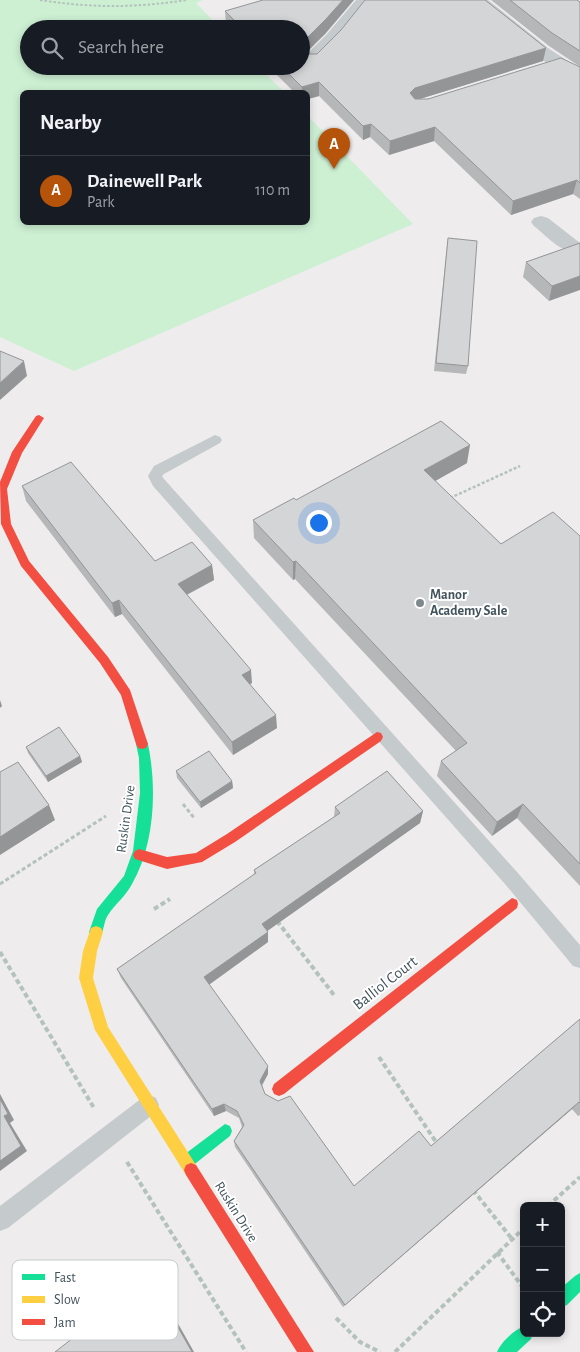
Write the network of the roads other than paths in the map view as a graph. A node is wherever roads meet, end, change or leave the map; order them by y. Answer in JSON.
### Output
{"nodes":[{"id":1,"x":364,"y":0,"type":"edge"},
{"id":2,"x":478,"y":0,"type":"edge"},
{"id":3,"x":310,"y":61,"type":"edge"},
{"id":4,"x":559,"y":64,"type":"junction"},
{"id":5,"x":540,"y":70,"type":"edge"},
{"id":6,"x":580,"y":76,"type":"edge"},
{"id":7,"x":541,"y":222,"type":"dead end"},
{"id":8,"x":580,"y":227,"type":"edge"},
{"id":9,"x":557,"y":234,"type":"junction"},
{"id":10,"x":573,"y":247,"type":"edge"},
{"id":11,"x":39,"y":418,"type":"dead end"},
{"id":12,"x":215,"y":440,"type":"dead end"},
{"id":13,"x":377,"y":737,"type":"dead end"},
{"id":14,"x":139,"y":855,"type":"junction"},
{"id":15,"x":512,"y":904,"type":"dead end"},
{"id":16,"x":578,"y":956,"type":"edge"},
{"id":17,"x":279,"y":1089,"type":"dead end"},
{"id":18,"x":149,"y":1105,"type":"junction"},
{"id":19,"x":224,"y":1132,"type":"dead end"},
{"id":20,"x":186,"y":1162,"type":"junction"},
{"id":21,"x":0,"y":1220,"type":"edge"},
{"id":22,"x":580,"y":1281,"type":"edge"},
{"id":23,"x":565,"y":1295,"type":"edge"},
{"id":24,"x":521,"y":1337,"type":"edge"},
{"id":25,"x":306,"y":1352,"type":"edge"},
{"id":26,"x":505,"y":1352,"type":"edge"}],
"edges":[{"from":1,"to":3,"type":"street"},
{"from":2,"to":4,"type":"street"},
{"from":4,"to":5,"type":"street"},
{"from":4,"to":6,"type":"street"},
{"from":7,"to":9,"type":"street"},
{"from":8,"to":9,"type":"street"},
{"from":9,"to":10,"type":"street"},
{"from":11,"to":14,"type":"street","name":"Ruskin Drive"},
{"from":12,"to":16,"type":"lane"},
{"from":13,"to":14,"type":"street"},
{"from":14,"to":18,"type":"street","name":"Ruskin Drive"},
{"from":15,"to":17,"type":"street","name":"Balliol Court"},
{"from":18,"to":20,"type":"street","name":"Ruskin Drive"},
{"from":18,"to":21,"type":"lane"},
{"from":19,"to":20,"type":"street"},
{"from":20,"to":25,"type":"street","name":"Ruskin Drive"},
{"from":22,"to":23,"type":"street"},
{"from":24,"to":26,"type":"street"}]}
